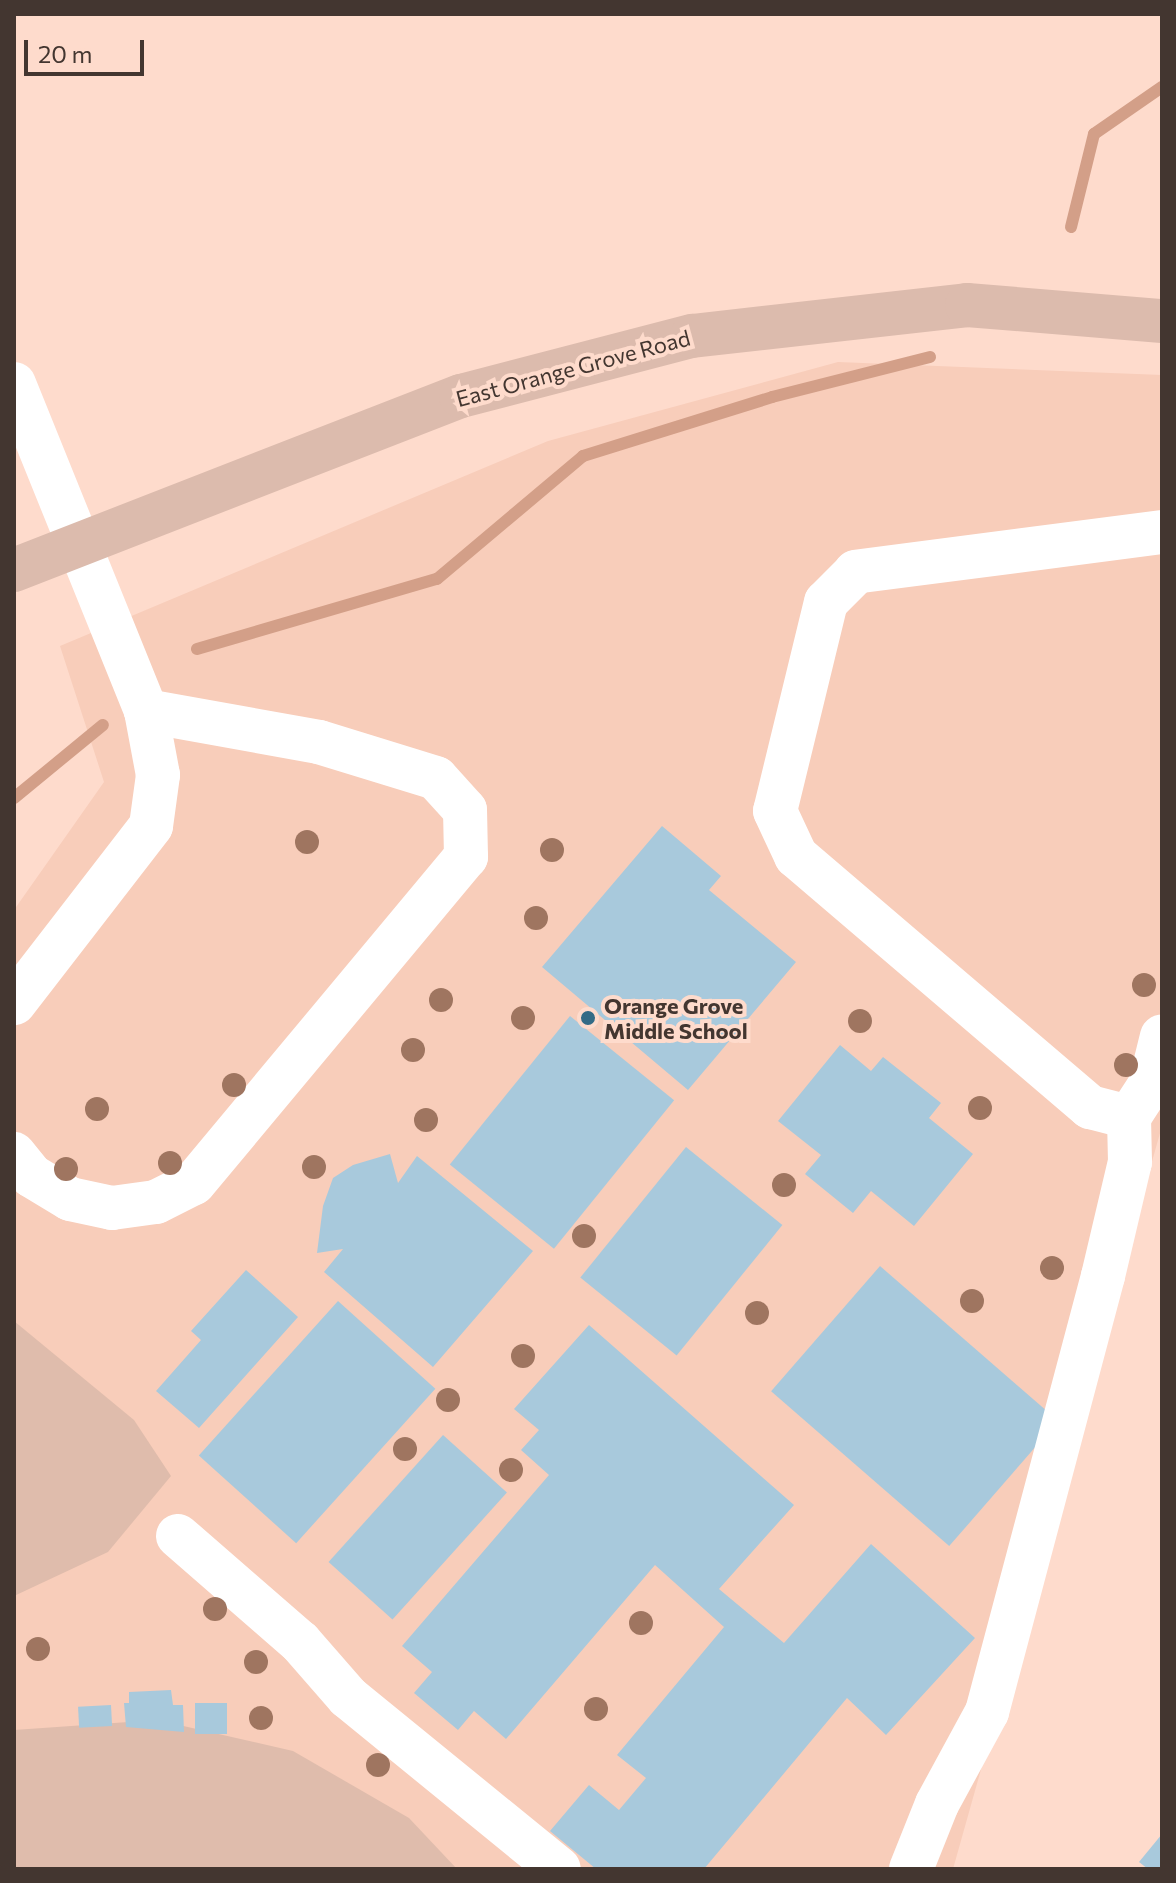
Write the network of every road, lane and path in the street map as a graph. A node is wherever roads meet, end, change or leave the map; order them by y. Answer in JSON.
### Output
{"nodes":[{"id":1,"x":1162,"y":321,"type":"edge"},
{"id":2,"x":14,"y":384,"type":"edge"},
{"id":3,"x":1162,"y":532,"type":"edge"},
{"id":4,"x":81,"y":544,"type":"junction"},
{"id":5,"x":14,"y":570,"type":"edge"},
{"id":6,"x":146,"y":711,"type":"junction"},
{"id":7,"x":14,"y":1003,"type":"edge"},
{"id":8,"x":1162,"y":1036,"type":"edge"},
{"id":9,"x":1129,"y":1117,"type":"junction"},
{"id":10,"x":14,"y":1154,"type":"edge"},
{"id":11,"x":178,"y":1536,"type":"dead end"},
{"id":12,"x":559,"y":1869,"type":"edge"},
{"id":13,"x":911,"y":1869,"type":"edge"}],
"edges":[{"from":1,"to":4,"type":"main road","name":"East Orange Grove Road"},
{"from":2,"to":4,"type":"street"},
{"from":3,"to":9,"type":"street"},
{"from":4,"to":5,"type":"main road","name":"East Orange Grove Road"},
{"from":4,"to":6,"type":"street"},
{"from":6,"to":7,"type":"street"},
{"from":6,"to":10,"type":"street"},
{"from":8,"to":9,"type":"street"},
{"from":9,"to":13,"type":"street"},
{"from":11,"to":12,"type":"street"}]}
